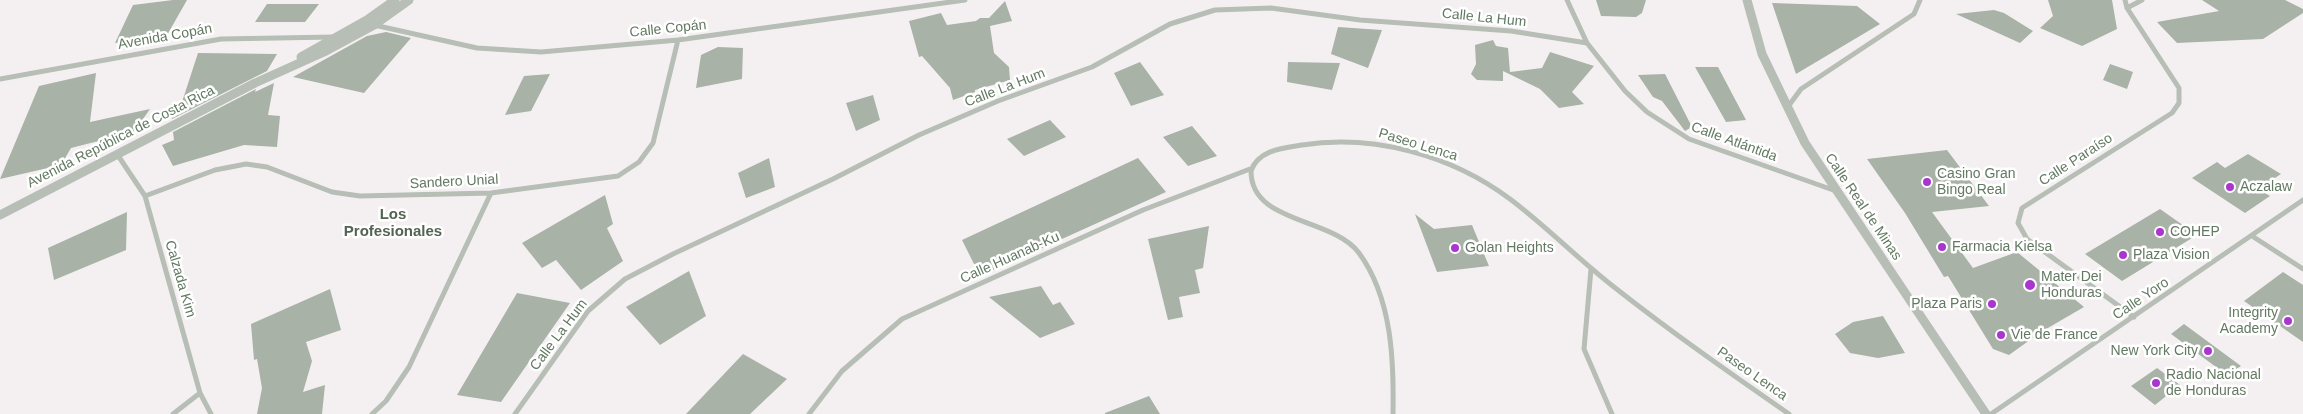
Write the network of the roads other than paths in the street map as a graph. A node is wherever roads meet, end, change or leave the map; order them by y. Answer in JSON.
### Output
{"nodes":[{"id":1,"x":395,"y":0,"type":"edge"},
{"id":2,"x":409,"y":0,"type":"edge"},
{"id":3,"x":965,"y":0,"type":"edge"},
{"id":4,"x":1567,"y":0,"type":"edge"},
{"id":5,"x":1747,"y":0,"type":"edge"},
{"id":6,"x":1920,"y":0,"type":"edge"},
{"id":7,"x":2125,"y":0,"type":"edge"},
{"id":8,"x":2142,"y":0,"type":"edge"},
{"id":9,"x":2127,"y":8,"type":"junction"},
{"id":10,"x":374,"y":25,"type":"junction"},
{"id":11,"x":336,"y":37,"type":"junction"},
{"id":12,"x":678,"y":40,"type":"junction"},
{"id":13,"x":1587,"y":43,"type":"junction"},
{"id":14,"x":0,"y":79,"type":"edge"},
{"id":15,"x":256,"y":84,"type":"junction"},
{"id":16,"x":1787,"y":108,"type":"junction"},
{"id":17,"x":117,"y":154,"type":"junction"},
{"id":18,"x":1250,"y":169,"type":"junction"},
{"id":19,"x":1836,"y":191,"type":"junction"},
{"id":20,"x":491,"y":193,"type":"junction"},
{"id":21,"x":145,"y":196,"type":"junction"},
{"id":22,"x":2303,"y":200,"type":"edge"},
{"id":23,"x":0,"y":215,"type":"edge"},
{"id":24,"x":2252,"y":236,"type":"junction"},
{"id":25,"x":1591,"y":269,"type":"junction"},
{"id":26,"x":2303,"y":269,"type":"edge"},
{"id":27,"x":2134,"y":317,"type":"junction"},
{"id":28,"x":200,"y":393,"type":"junction"},
{"id":29,"x":173,"y":414,"type":"edge"},
{"id":30,"x":211,"y":414,"type":"edge"},
{"id":31,"x":372,"y":414,"type":"edge"},
{"id":32,"x":515,"y":414,"type":"edge"},
{"id":33,"x":809,"y":414,"type":"edge"},
{"id":34,"x":1393,"y":414,"type":"edge"},
{"id":35,"x":1612,"y":414,"type":"edge"},
{"id":36,"x":1789,"y":414,"type":"edge"},
{"id":37,"x":1986,"y":414,"type":"edge"},
{"id":38,"x":1991,"y":414,"type":"edge"}],
"edges":[{"from":1,"to":11,"type":"street","name":"Avenida República de Costa Rica"},
{"from":2,"to":10,"type":"street","name":"Avenida República de Costa Rica"},
{"from":3,"to":12,"type":"street","name":"Calle Copán"},
{"from":4,"to":13,"type":"street","name":"Calle Atlántida"},
{"from":5,"to":16,"type":"street","name":"Calle Real de Minas"},
{"from":6,"to":16,"type":"street"},
{"from":7,"to":9,"type":"street","name":"Calle Paraíso"},
{"from":8,"to":9,"type":"street"},
{"from":9,"to":27,"type":"street","name":"Calle Paraíso"},
{"from":10,"to":12,"type":"street","name":"Calle Copán"},
{"from":10,"to":15,"type":"street","name":"Avenida República de Costa Rica"},
{"from":11,"to":14,"type":"street","name":"Avenida Copán"},
{"from":11,"to":15,"type":"street","name":"Avenida República de Costa Rica"},
{"from":12,"to":20,"type":"street","name":"Sandero Unial"},
{"from":13,"to":19,"type":"street","name":"Calle Atlántida"},
{"from":13,"to":32,"type":"street","name":"Calle La Hum"},
{"from":15,"to":17,"type":"street","name":"Avenida República de Costa Rica"},
{"from":16,"to":19,"type":"street","name":"Calle Real de Minas"},
{"from":17,"to":21,"type":"street","name":"Calzada Kim"},
{"from":17,"to":23,"type":"street","name":"Avenida República de Costa Rica"},
{"from":18,"to":25,"type":"street","name":"Paseo Lenca"},
{"from":18,"to":33,"type":"street","name":"Calle Huanab-Ku"},
{"from":18,"to":34,"type":"street"},
{"from":19,"to":37,"type":"street","name":"Calle Real de Minas"},
{"from":20,"to":21,"type":"street","name":"Sandero Unial"},
{"from":20,"to":31,"type":"street"},
{"from":21,"to":28,"type":"street","name":"Calzada Kim"},
{"from":22,"to":24,"type":"street","name":"Calle Yoro"},
{"from":24,"to":26,"type":"street"},
{"from":24,"to":27,"type":"street","name":"Calle Yoro"},
{"from":25,"to":35,"type":"street"},
{"from":25,"to":36,"type":"street","name":"Paseo Lenca"},
{"from":27,"to":38,"type":"street","name":"Calle Yoro"},
{"from":28,"to":29,"type":"street"},
{"from":28,"to":30,"type":"street","name":"Calzada Kim"}]}
